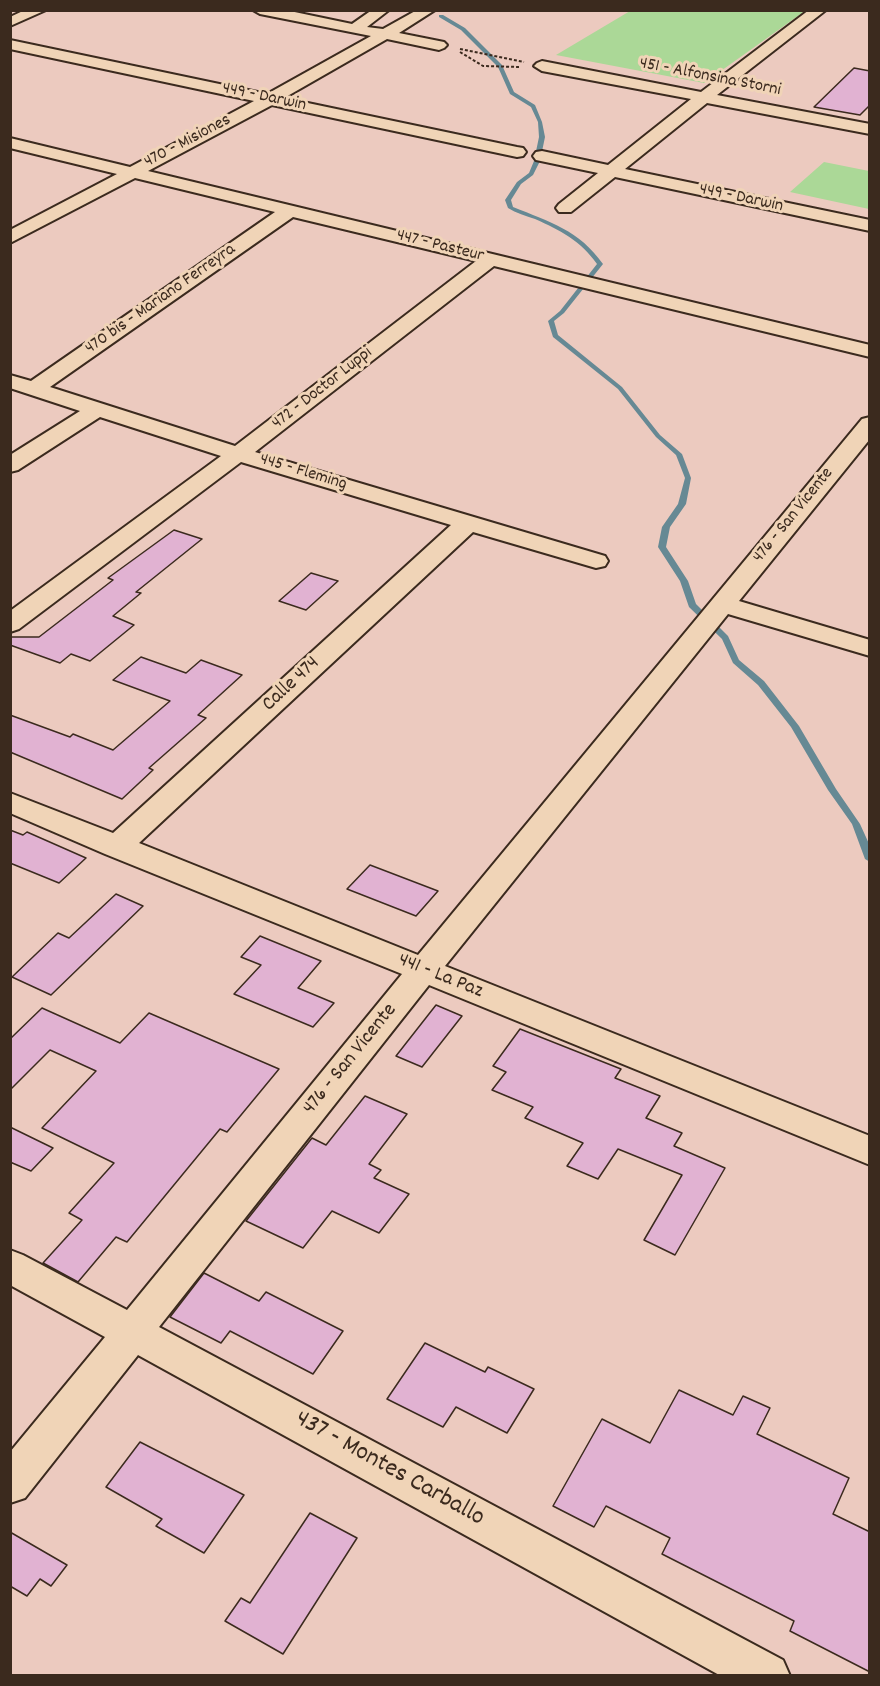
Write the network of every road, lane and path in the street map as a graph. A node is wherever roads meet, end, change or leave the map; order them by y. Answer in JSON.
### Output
{"nodes":[{"id":1,"x":39,"y":10,"type":"edge"},
{"id":2,"x":260,"y":10,"type":"edge"},
{"id":3,"x":382,"y":10,"type":"edge"},
{"id":4,"x":429,"y":10,"type":"edge"},
{"id":5,"x":819,"y":10,"type":"edge"},
{"id":6,"x":10,"y":22,"type":"edge"},
{"id":7,"x":354,"y":29,"type":"junction"},
{"id":8,"x":384,"y":35,"type":"junction"},
{"id":9,"x":10,"y":44,"type":"edge"},
{"id":10,"x":439,"y":45,"type":"joint"},
{"id":11,"x":484,"y":54,"type":"dead end"},
{"id":12,"x":542,"y":66,"type":"junction"},
{"id":13,"x":704,"y":97,"type":"junction"},
{"id":14,"x":270,"y":99,"type":"junction"},
{"id":15,"x":870,"y":129,"type":"edge"},
{"id":16,"x":10,"y":143,"type":"edge"},
{"id":17,"x":517,"y":152,"type":"dead end"},
{"id":18,"x":542,"y":156,"type":"dead end"},
{"id":19,"x":610,"y":171,"type":"junction"},
{"id":20,"x":132,"y":172,"type":"junction"},
{"id":21,"x":565,"y":208,"type":"dead end"},
{"id":22,"x":289,"y":211,"type":"junction"},
{"id":23,"x":870,"y":226,"type":"edge"},
{"id":24,"x":10,"y":238,"type":"edge"},
{"id":25,"x":490,"y":260,"type":"junction"},
{"id":26,"x":870,"y":351,"type":"edge"},
{"id":27,"x":10,"y":381,"type":"edge"},
{"id":28,"x":33,"y":389,"type":"junction"},
{"id":29,"x":96,"y":410,"type":"junction"},
{"id":30,"x":870,"y":424,"type":"edge"},
{"id":31,"x":238,"y":454,"type":"junction"},
{"id":32,"x":10,"y":465,"type":"edge"},
{"id":33,"x":468,"y":523,"type":"junction"},
{"id":34,"x":596,"y":561,"type":"dead end"},
{"id":35,"x":721,"y":606,"type":"junction"},
{"id":36,"x":10,"y":624,"type":"edge"},
{"id":37,"x":870,"y":648,"type":"edge"},
{"id":38,"x":10,"y":802,"type":"edge"},
{"id":39,"x":116,"y":847,"type":"junction"},
{"id":40,"x":423,"y":970,"type":"junction"},
{"id":41,"x":870,"y":1151,"type":"edge"},
{"id":42,"x":10,"y":1266,"type":"edge"},
{"id":43,"x":134,"y":1332,"type":"junction"},
{"id":44,"x":10,"y":1484,"type":"edge"},
{"id":45,"x":767,"y":1676,"type":"edge"}],
"edges":[{"from":1,"to":6,"type":"street"},
{"from":2,"to":7,"type":"street"},
{"from":3,"to":7,"type":"street"},
{"from":4,"to":8,"type":"street","name":"470 - Misiones"},
{"from":5,"to":13,"type":"street"},
{"from":7,"to":8,"type":"street"},
{"from":8,"to":10,"type":"street"},
{"from":8,"to":14,"type":"street","name":"470 - Misiones"},
{"from":9,"to":14,"type":"street","name":"449 - Darwin"},
{"from":10,"to":12,"type":"path"},
{"from":11,"to":12,"type":"path"},
{"from":12,"to":13,"type":"street","name":"451 - Alfonsina Storni"},
{"from":13,"to":15,"type":"street","name":"451 - Alfonsina Storni"},
{"from":13,"to":19,"type":"street"},
{"from":14,"to":17,"type":"street","name":"449 - Darwin"},
{"from":14,"to":20,"type":"street","name":"470 - Misiones"},
{"from":16,"to":20,"type":"street","name":"447 - Pasteur"},
{"from":18,"to":19,"type":"street","name":"449 - Darwin"},
{"from":19,"to":21,"type":"street"},
{"from":19,"to":23,"type":"street","name":"449 - Darwin"},
{"from":20,"to":22,"type":"street","name":"447 - Pasteur"},
{"from":20,"to":24,"type":"street","name":"470 - Misiones"},
{"from":22,"to":25,"type":"street","name":"447 - Pasteur"},
{"from":22,"to":28,"type":"street","name":"470 bis - Mariano Ferreyra"},
{"from":25,"to":26,"type":"street","name":"447 - Pasteur"},
{"from":25,"to":31,"type":"street","name":"472 - Doctor Luppi"},
{"from":27,"to":28,"type":"street","name":"445 - Fleming"},
{"from":28,"to":29,"type":"street","name":"445 - Fleming"},
{"from":29,"to":31,"type":"street","name":"445 - Fleming"},
{"from":29,"to":32,"type":"street"},
{"from":30,"to":35,"type":"street","name":"476 - San Vicente"},
{"from":31,"to":33,"type":"street","name":"445 - Fleming"},
{"from":31,"to":36,"type":"street","name":"472 - Doctor Luppi"},
{"from":33,"to":34,"type":"street","name":"445 - Fleming"},
{"from":33,"to":39,"type":"street","name":"Calle 474"},
{"from":35,"to":37,"type":"street"},
{"from":35,"to":40,"type":"street","name":"476 - San Vicente"},
{"from":38,"to":39,"type":"street","name":"441 - La Paz"},
{"from":39,"to":40,"type":"street","name":"441 - La Paz"},
{"from":40,"to":41,"type":"street","name":"441 - La Paz"},
{"from":40,"to":43,"type":"street","name":"476 - San Vicente"},
{"from":42,"to":43,"type":"street","name":"437 - Montes Carballo"},
{"from":43,"to":44,"type":"street","name":"476 - San Vicente"},
{"from":43,"to":45,"type":"street","name":"437 - Montes Carballo"}]}
